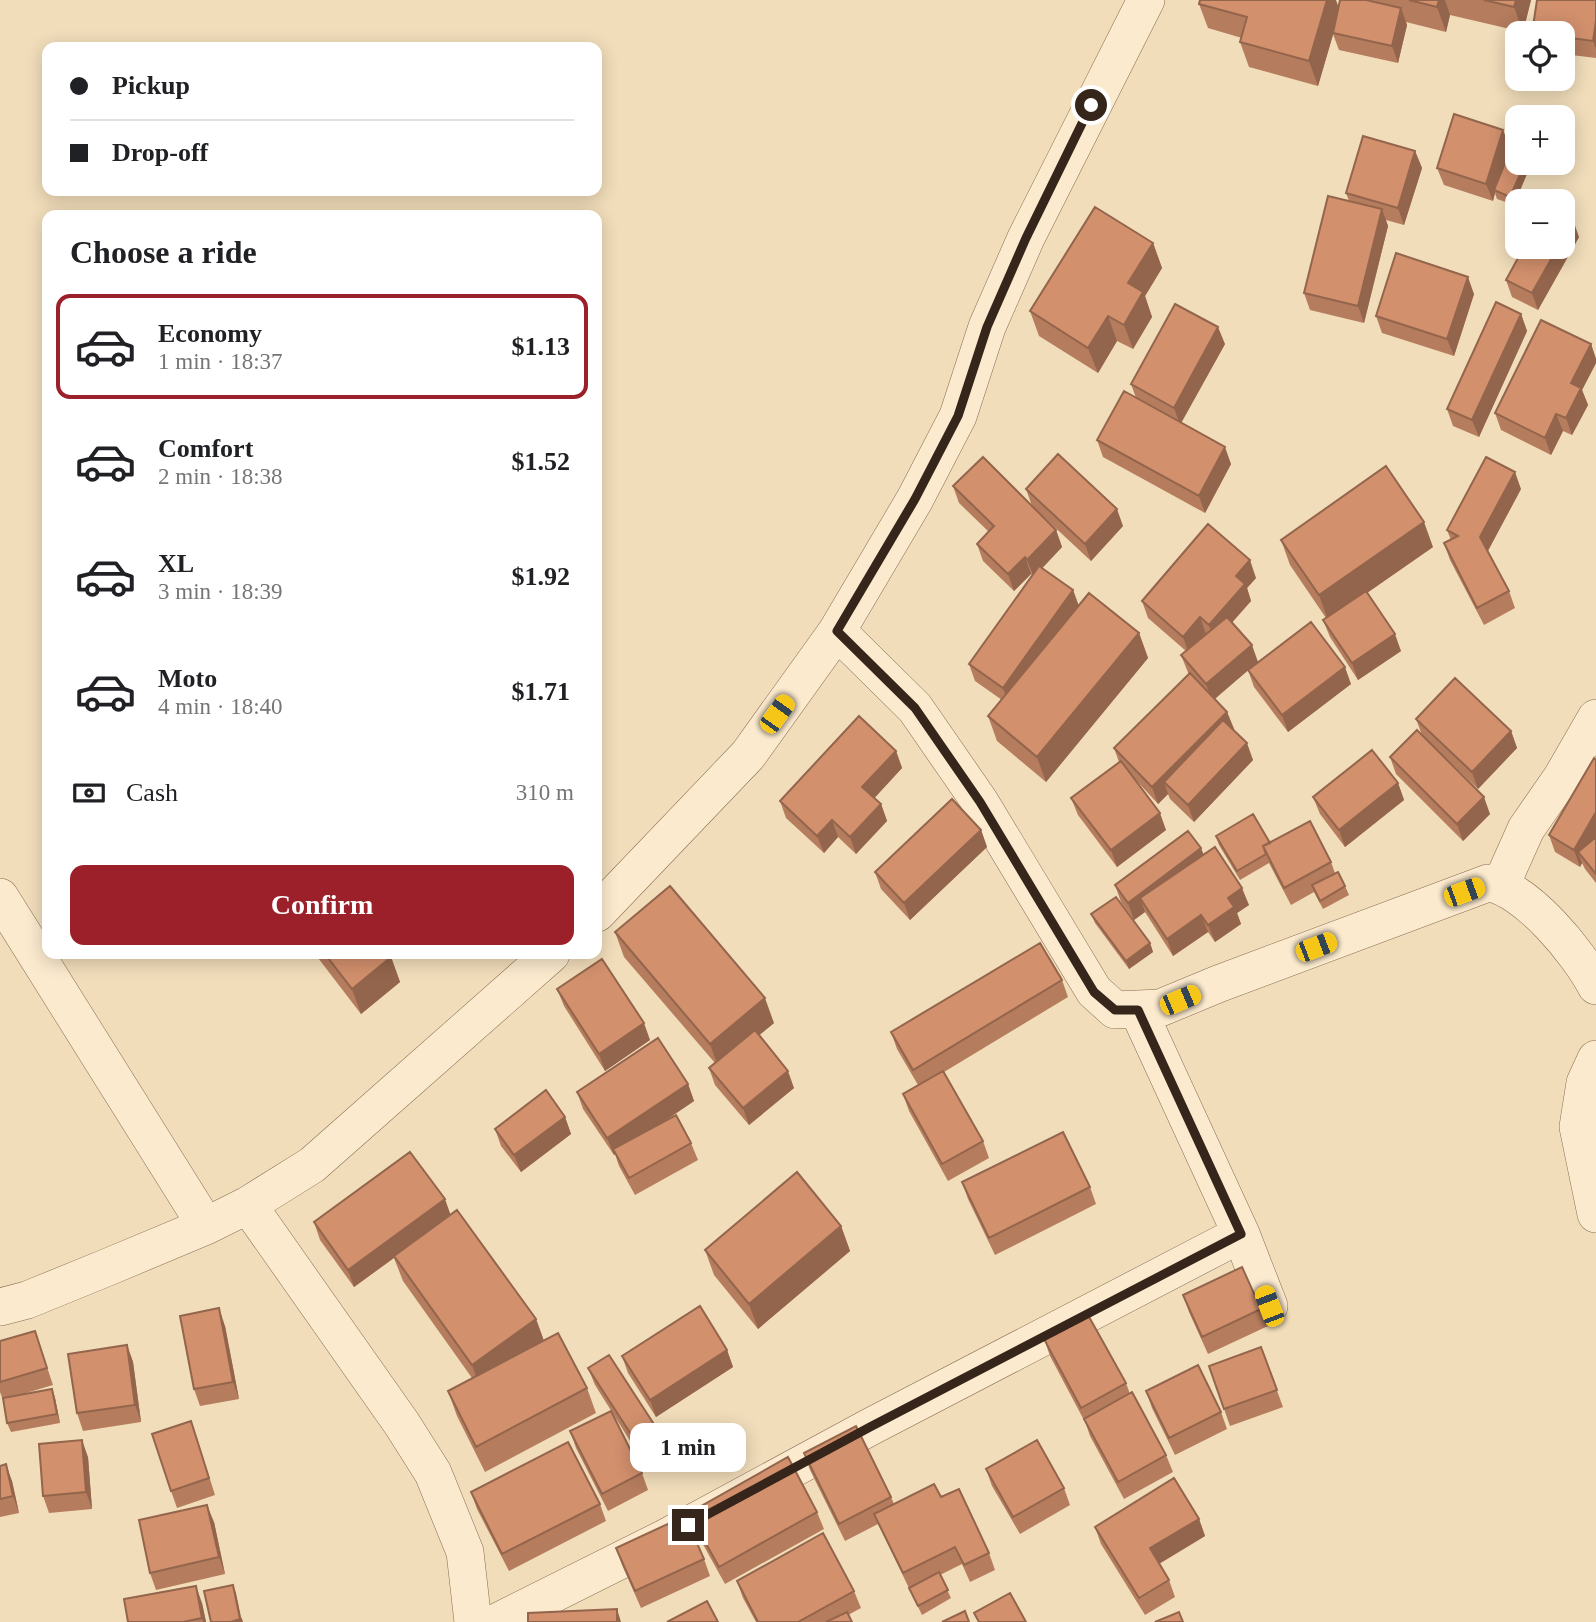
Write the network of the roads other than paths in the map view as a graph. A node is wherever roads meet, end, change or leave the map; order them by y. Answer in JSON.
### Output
{"nodes":[{"id":1,"x":1146,"y":0,"type":"edge"},
{"id":2,"x":837,"y":631,"type":"junction"},
{"id":3,"x":1596,"y":718,"type":"edge"},
{"id":4,"x":1502,"y":885,"type":"junction"},
{"id":5,"x":0,"y":897,"type":"edge"},
{"id":6,"x":602,"y":908,"type":"edge"},
{"id":7,"x":545,"y":959,"type":"edge"},
{"id":8,"x":1596,"y":986,"type":"edge"},
{"id":9,"x":1138,"y":1010,"type":"junction"},
{"id":10,"x":1596,"y":1059,"type":"edge"},
{"id":11,"x":248,"y":1205,"type":"junction"},
{"id":12,"x":1596,"y":1214,"type":"edge"},
{"id":13,"x":206,"y":1226,"type":"junction"},
{"id":14,"x":1241,"y":1234,"type":"junction"},
{"id":15,"x":1269,"y":1306,"type":"dead end"},
{"id":16,"x":0,"y":1307,"type":"edge"},
{"id":17,"x":473,"y":1622,"type":"edge"},
{"id":18,"x":497,"y":1622,"type":"edge"}],
"edges":[{"from":1,"to":2,"type":"street"},
{"from":2,"to":6,"type":"street"},
{"from":2,"to":9,"type":"street"},
{"from":3,"to":4,"type":"street"},
{"from":4,"to":8,"type":"street"},
{"from":4,"to":9,"type":"street"},
{"from":5,"to":13,"type":"street"},
{"from":7,"to":11,"type":"street"},
{"from":9,"to":14,"type":"street"},
{"from":10,"to":12,"type":"street"},
{"from":11,"to":13,"type":"street"},
{"from":11,"to":17,"type":"street"},
{"from":13,"to":16,"type":"street"},
{"from":14,"to":15,"type":"street"},
{"from":14,"to":18,"type":"street"}]}
